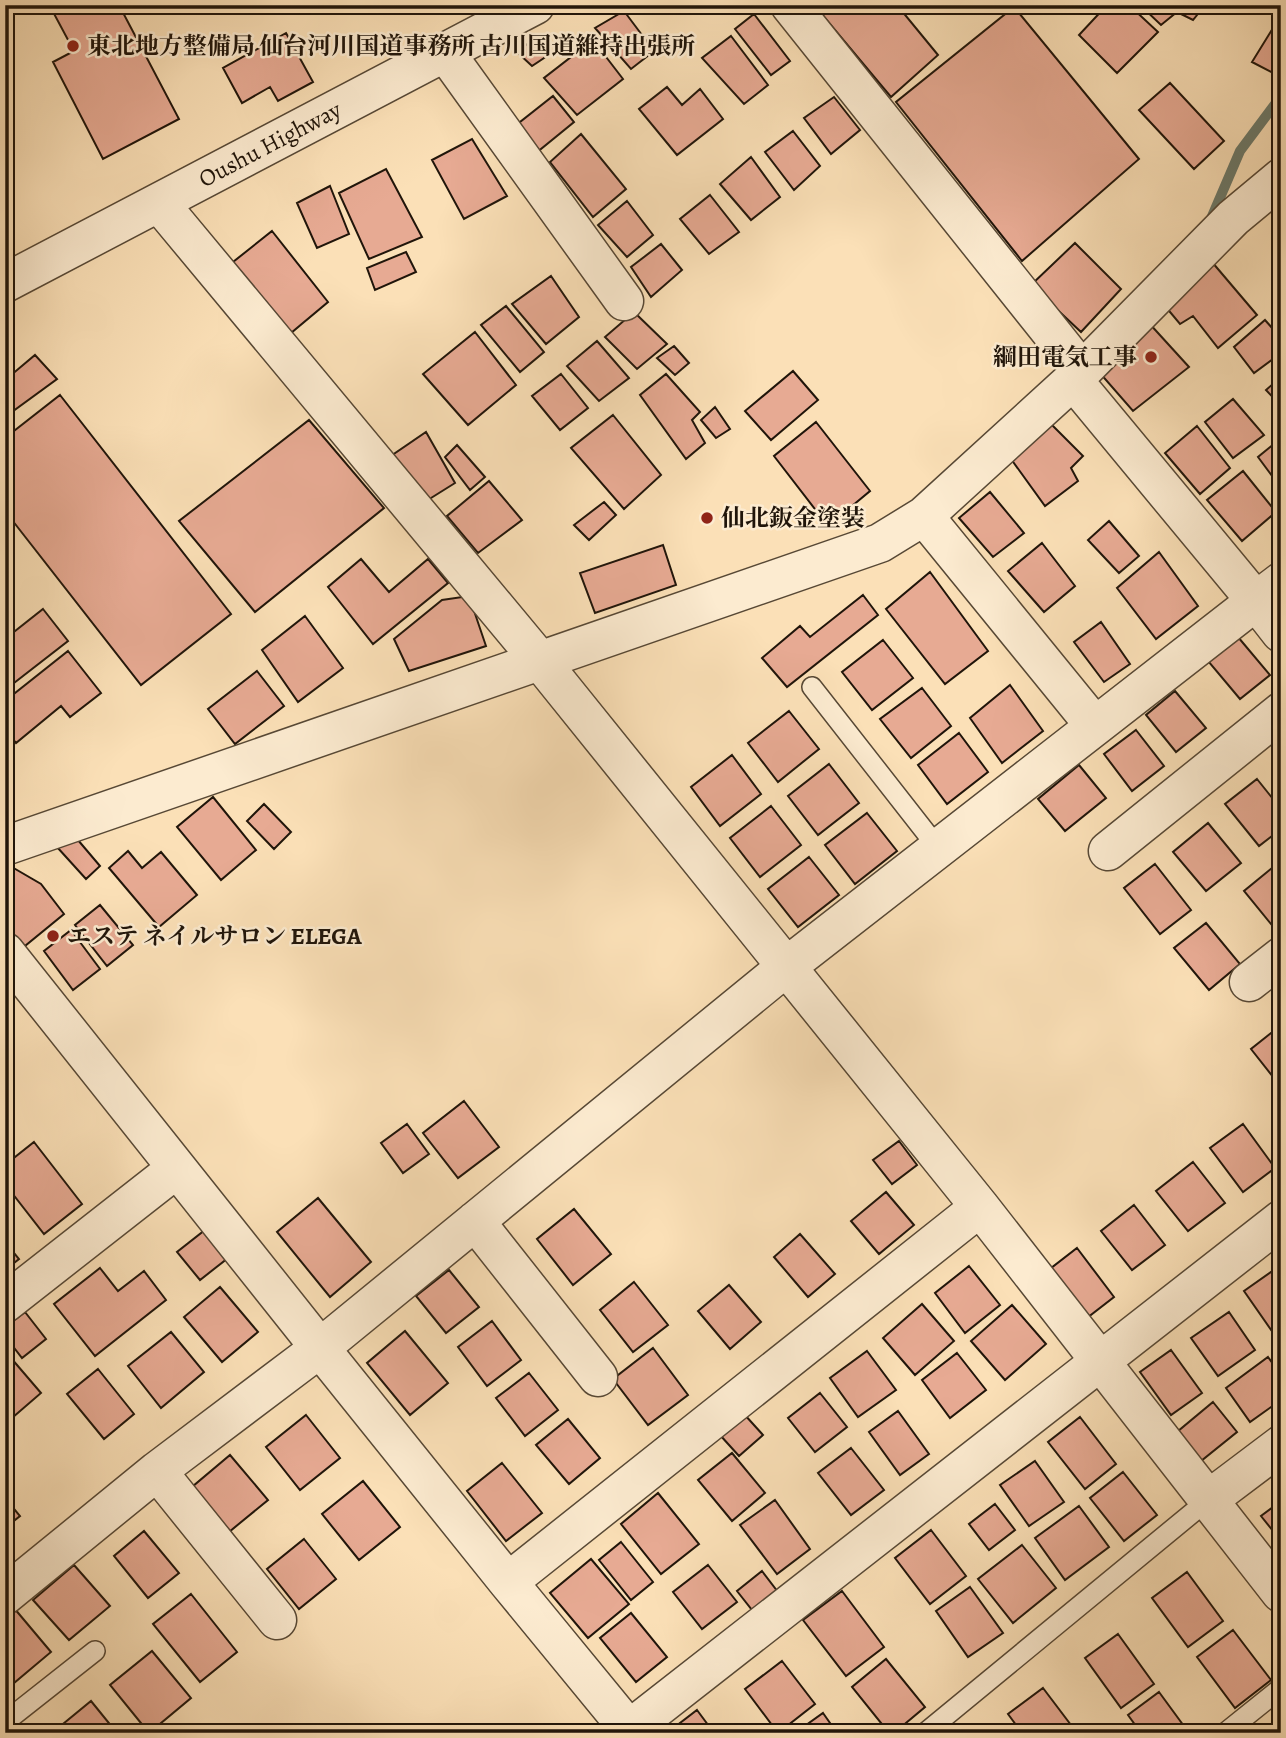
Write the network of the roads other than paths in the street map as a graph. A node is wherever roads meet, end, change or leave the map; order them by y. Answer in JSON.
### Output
{"nodes":[{"id":1,"x":535,"y":5,"type":"edge"},
{"id":2,"x":790,"y":5,"type":"edge"},
{"id":3,"x":445,"y":52,"type":"junction"},
{"id":4,"x":1279,"y":184,"type":"edge"},
{"id":5,"x":160,"y":204,"type":"junction"},
{"id":6,"x":5,"y":284,"type":"edge"},
{"id":7,"x":624,"y":301,"type":"dead end"},
{"id":8,"x":1078,"y":376,"type":"junction"},
{"id":9,"x":924,"y":516,"type":"junction"},
{"id":10,"x":1268,"y":592,"type":"edge"},
{"id":11,"x":1281,"y":633,"type":"edge"},
{"id":12,"x":541,"y":662,"type":"junction"},
{"id":13,"x":812,"y":687,"type":"dead end"},
{"id":14,"x":1281,"y":712,"type":"edge"},
{"id":15,"x":1095,"y":726,"type":"junction"},
{"id":16,"x":5,"y":846,"type":"edge"},
{"id":17,"x":938,"y":848,"type":"junction"},
{"id":18,"x":1108,"y":851,"type":"dead end"},
{"id":19,"x":5,"y":951,"type":"edge"},
{"id":20,"x":1281,"y":957,"type":"edge"},
{"id":21,"x":786,"y":967,"type":"junction"},
{"id":22,"x":1249,"y":982,"type":"dead end"},
{"id":23,"x":176,"y":1169,"type":"junction"},
{"id":24,"x":980,"y":1207,"type":"junction"},
{"id":25,"x":1281,"y":1220,"type":"edge"},
{"id":26,"x":475,"y":1221,"type":"junction"},
{"id":27,"x":5,"y":1303,"type":"edge"},
{"id":28,"x":320,"y":1348,"type":"junction"},
{"id":29,"x":1100,"y":1361,"type":"junction"},
{"id":30,"x":598,"y":1377,"type":"dead end"},
{"id":31,"x":1281,"y":1445,"type":"edge"},
{"id":32,"x":157,"y":1471,"type":"junction"},
{"id":33,"x":1208,"y":1500,"type":"junction"},
{"id":34,"x":508,"y":1582,"type":"junction"},
{"id":35,"x":1281,"y":1592,"type":"edge"},
{"id":36,"x":5,"y":1595,"type":"edge"},
{"id":37,"x":277,"y":1620,"type":"dead end"},
{"id":38,"x":95,"y":1651,"type":"dead end"},
{"id":39,"x":1281,"y":1688,"type":"edge"},
{"id":40,"x":5,"y":1722,"type":"edge"},
{"id":41,"x":631,"y":1731,"type":"edge"},
{"id":42,"x":925,"y":1733,"type":"edge"},
{"id":43,"x":1225,"y":1733,"type":"edge"}],
"edges":[{"from":1,"to":3,"type":"street","name":"Oushu Highway"},
{"from":2,"to":8,"type":"street"},
{"from":3,"to":5,"type":"street","name":"Oushu Highway"},
{"from":3,"to":7,"type":"street"},
{"from":4,"to":8,"type":"street"},
{"from":5,"to":6,"type":"street","name":"Oushu Highway"},
{"from":5,"to":12,"type":"street"},
{"from":8,"to":9,"type":"street"},
{"from":8,"to":10,"type":"street"},
{"from":9,"to":12,"type":"street"},
{"from":9,"to":15,"type":"street"},
{"from":10,"to":11,"type":"street"},
{"from":10,"to":15,"type":"street"},
{"from":12,"to":16,"type":"street"},
{"from":12,"to":21,"type":"street"},
{"from":13,"to":17,"type":"lane"},
{"from":14,"to":18,"type":"street"},
{"from":15,"to":17,"type":"street"},
{"from":17,"to":21,"type":"street"},
{"from":19,"to":23,"type":"street"},
{"from":20,"to":22,"type":"street"},
{"from":21,"to":24,"type":"street"},
{"from":21,"to":26,"type":"street"},
{"from":23,"to":27,"type":"street"},
{"from":23,"to":28,"type":"street"},
{"from":24,"to":29,"type":"street"},
{"from":24,"to":34,"type":"street"},
{"from":25,"to":29,"type":"street"},
{"from":26,"to":28,"type":"street"},
{"from":26,"to":30,"type":"street"},
{"from":28,"to":32,"type":"street"},
{"from":28,"to":34,"type":"street"},
{"from":29,"to":33,"type":"street"},
{"from":29,"to":41,"type":"street"},
{"from":31,"to":33,"type":"street"},
{"from":32,"to":36,"type":"street"},
{"from":32,"to":37,"type":"street"},
{"from":33,"to":35,"type":"street"},
{"from":33,"to":42,"type":"lane"},
{"from":34,"to":41,"type":"street"},
{"from":38,"to":40,"type":"lane"},
{"from":39,"to":43,"type":"lane"}]}
